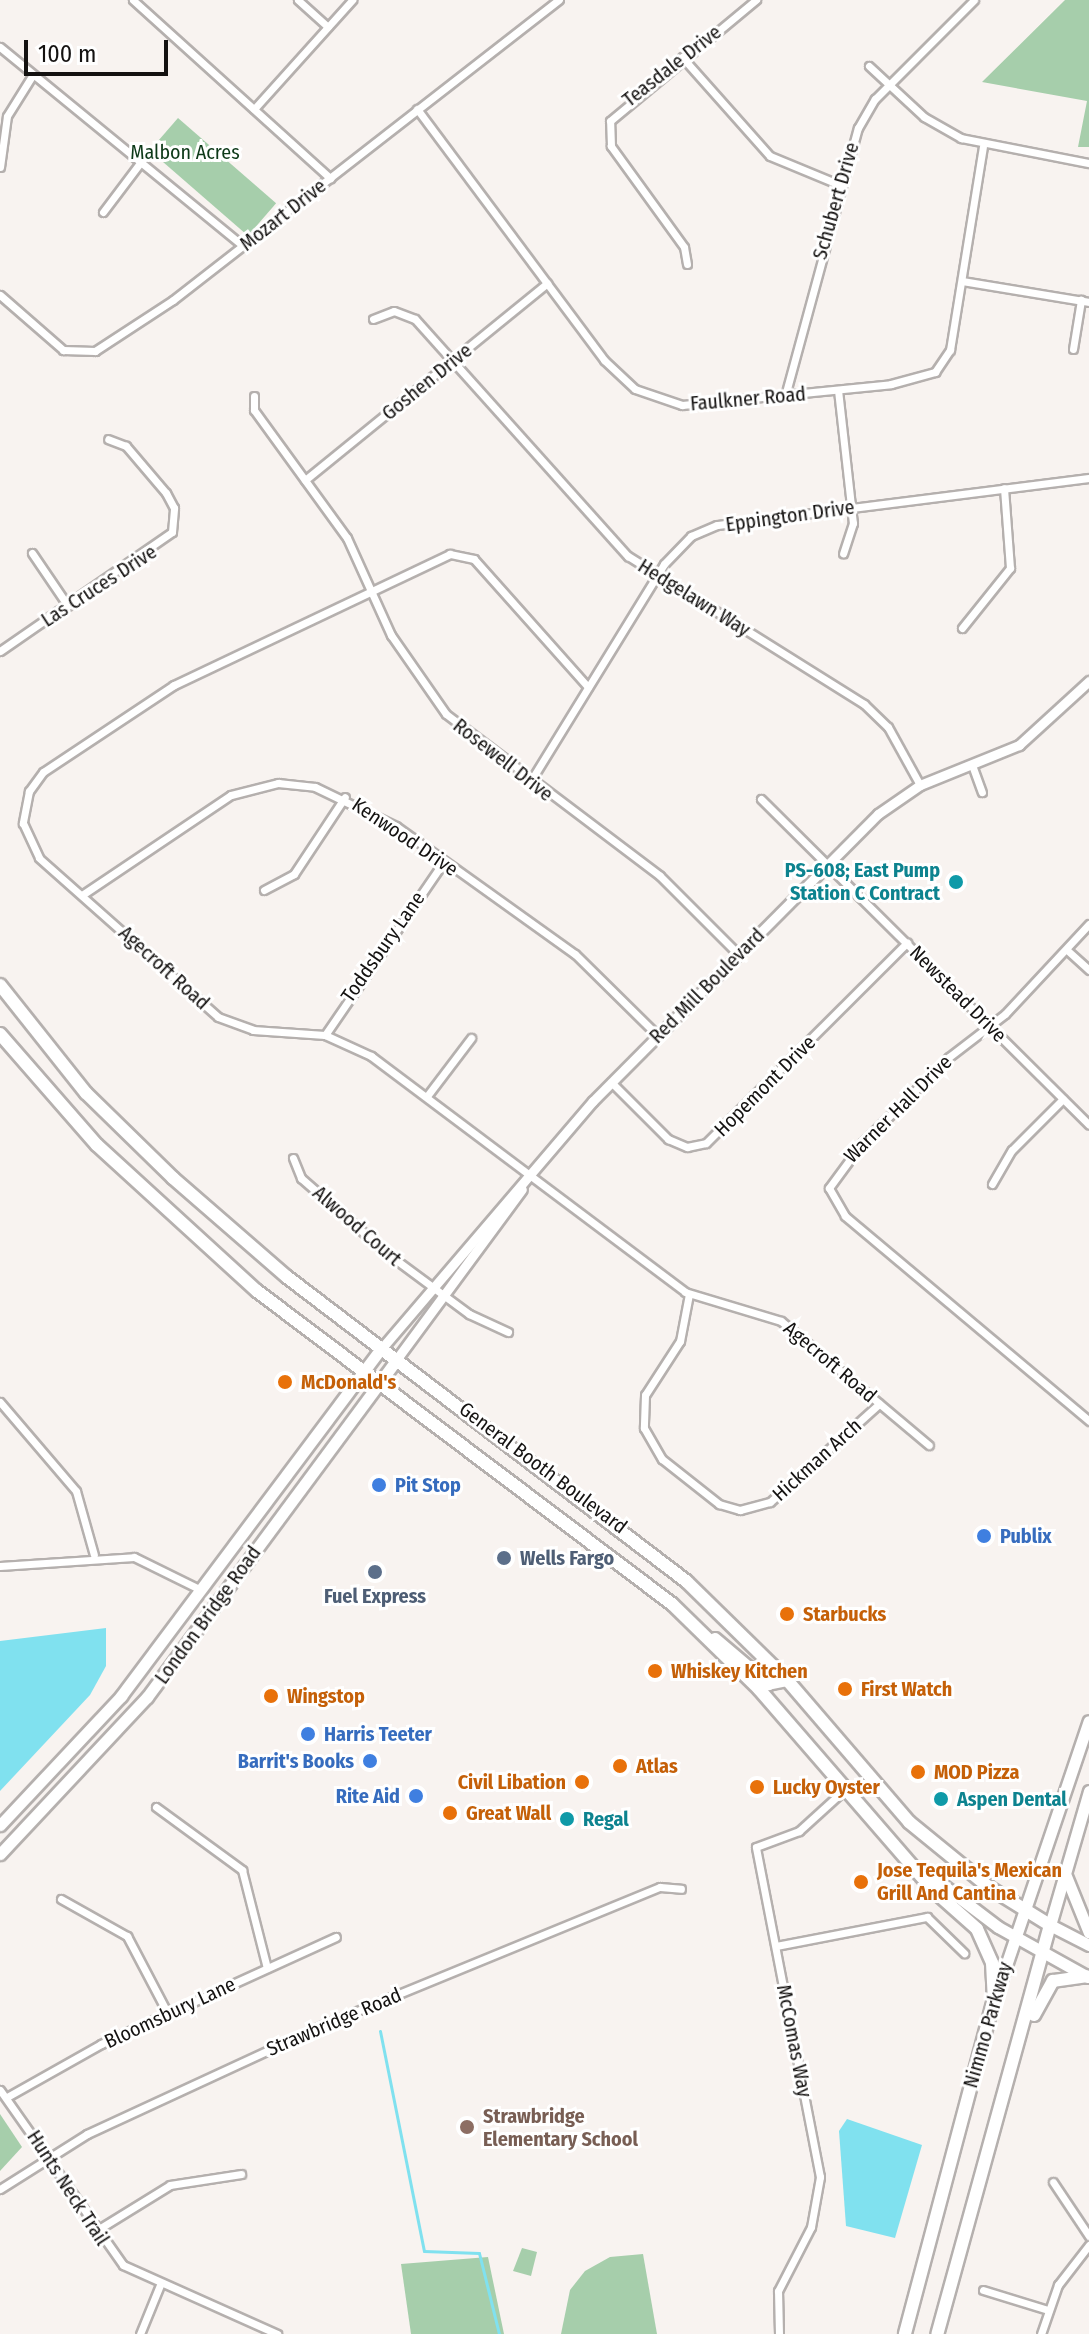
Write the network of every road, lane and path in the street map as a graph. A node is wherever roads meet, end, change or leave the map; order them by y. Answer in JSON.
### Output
{"nodes":[{"id":1,"x":133,"y":0,"type":"edge"},
{"id":2,"x":298,"y":0,"type":"edge"},
{"id":3,"x":352,"y":0,"type":"edge"},
{"id":4,"x":559,"y":0,"type":"edge"},
{"id":5,"x":756,"y":0,"type":"edge"},
{"id":6,"x":974,"y":0,"type":"edge"},
{"id":7,"x":328,"y":27,"type":"junction"},
{"id":8,"x":0,"y":47,"type":"edge"},
{"id":9,"x":682,"y":57,"type":"junction"},
{"id":10,"x":869,"y":66,"type":"dead end"},
{"id":11,"x":32,"y":76,"type":"junction"},
{"id":12,"x":889,"y":84,"type":"junction"},
{"id":13,"x":254,"y":109,"type":"junction"},
{"id":14,"x":417,"y":109,"type":"junction"},
{"id":15,"x":983,"y":147,"type":"junction"},
{"id":16,"x":143,"y":159,"type":"junction"},
{"id":17,"x":1089,"y":163,"type":"edge"},
{"id":18,"x":0,"y":167,"type":"edge"},
{"id":19,"x":330,"y":178,"type":"junction"},
{"id":20,"x":840,"y":185,"type":"junction"},
{"id":21,"x":103,"y":212,"type":"dead end"},
{"id":22,"x":243,"y":246,"type":"junction"},
{"id":23,"x":687,"y":264,"type":"dead end"},
{"id":24,"x":962,"y":281,"type":"junction"},
{"id":25,"x":547,"y":283,"type":"junction"},
{"id":26,"x":0,"y":295,"type":"edge"},
{"id":27,"x":1085,"y":301,"type":"edge"},
{"id":28,"x":373,"y":319,"type":"dead end"},
{"id":29,"x":1073,"y":349,"type":"dead end"},
{"id":30,"x":453,"y":361,"type":"junction"},
{"id":31,"x":838,"y":390,"type":"junction"},
{"id":32,"x":254,"y":396,"type":"dead end"},
{"id":33,"x":785,"y":396,"type":"junction"},
{"id":34,"x":108,"y":439,"type":"dead end"},
{"id":35,"x":1089,"y":478,"type":"edge"},
{"id":36,"x":305,"y":480,"type":"junction"},
{"id":37,"x":1004,"y":488,"type":"junction"},
{"id":38,"x":851,"y":507,"type":"junction"},
{"id":39,"x":32,"y":553,"type":"dead end"},
{"id":40,"x":843,"y":553,"type":"dead end"},
{"id":41,"x":656,"y":577,"type":"junction"},
{"id":42,"x":369,"y":588,"type":"junction"},
{"id":43,"x":68,"y":606,"type":"junction"},
{"id":44,"x":962,"y":628,"type":"dead end"},
{"id":45,"x":0,"y":651,"type":"edge"},
{"id":46,"x":1089,"y":681,"type":"edge"},
{"id":47,"x":588,"y":687,"type":"junction"},
{"id":48,"x":972,"y":765,"type":"junction"},
{"id":49,"x":530,"y":782,"type":"junction"},
{"id":50,"x":920,"y":785,"type":"junction"},
{"id":51,"x":982,"y":792,"type":"dead end"},
{"id":52,"x":345,"y":797,"type":"junction"},
{"id":53,"x":761,"y":799,"type":"dead end"},
{"id":54,"x":444,"y":861,"type":"junction"},
{"id":55,"x":828,"y":864,"type":"junction"},
{"id":56,"x":264,"y":890,"type":"dead end"},
{"id":57,"x":82,"y":895,"type":"junction"},
{"id":58,"x":1089,"y":924,"type":"edge"},
{"id":59,"x":907,"y":943,"type":"junction"},
{"id":60,"x":1067,"y":950,"type":"junction"},
{"id":61,"x":738,"y":954,"type":"junction"},
{"id":62,"x":1089,"y":970,"type":"edge"},
{"id":63,"x":0,"y":985,"type":"edge"},
{"id":64,"x":990,"y":1027,"type":"junction"},
{"id":65,"x":0,"y":1034,"type":"edge"},
{"id":66,"x":325,"y":1035,"type":"junction"},
{"id":67,"x":657,"y":1035,"type":"junction"},
{"id":68,"x":471,"y":1038,"type":"dead end"},
{"id":69,"x":611,"y":1082,"type":"junction"},
{"id":70,"x":427,"y":1096,"type":"junction"},
{"id":71,"x":1063,"y":1099,"type":"junction"},
{"id":72,"x":1089,"y":1125,"type":"edge"},
{"id":73,"x":293,"y":1158,"type":"dead end"},
{"id":74,"x":532,"y":1172,"type":"junction"},
{"id":75,"x":992,"y":1184,"type":"dead end"},
{"id":76,"x":431,"y":1287,"type":"junction"},
{"id":77,"x":689,"y":1294,"type":"junction"},
{"id":78,"x":445,"y":1297,"type":"junction"},
{"id":79,"x":508,"y":1332,"type":"dead end"},
{"id":80,"x":381,"y":1349,"type":"junction"},
{"id":81,"x":396,"y":1360,"type":"junction"},
{"id":82,"x":364,"y":1371,"type":"junction"},
{"id":83,"x":379,"y":1383,"type":"junction"},
{"id":84,"x":0,"y":1402,"type":"edge"},
{"id":85,"x":879,"y":1404,"type":"junction"},
{"id":86,"x":3,"y":1412,"type":"edge"},
{"id":87,"x":1089,"y":1421,"type":"edge"},
{"id":88,"x":929,"y":1445,"type":"dead end"},
{"id":89,"x":94,"y":1555,"type":"junction"},
{"id":90,"x":0,"y":1566,"type":"edge"},
{"id":91,"x":201,"y":1590,"type":"junction"},
{"id":92,"x":700,"y":1630,"type":"junction"},
{"id":93,"x":787,"y":1680,"type":"junction"},
{"id":94,"x":1089,"y":1721,"type":"edge"},
{"id":95,"x":844,"y":1790,"type":"junction"},
{"id":96,"x":1089,"y":1791,"type":"edge"},
{"id":97,"x":156,"y":1807,"type":"dead end"},
{"id":98,"x":0,"y":1825,"type":"edge"},
{"id":99,"x":0,"y":1854,"type":"edge"},
{"id":100,"x":914,"y":1863,"type":"junction"},
{"id":101,"x":1065,"y":1872,"type":"junction"},
{"id":102,"x":681,"y":1889,"type":"dead end"},
{"id":103,"x":61,"y":1899,"type":"dead end"},
{"id":104,"x":1023,"y":1909,"type":"junction"},
{"id":105,"x":1050,"y":1925,"type":"junction"},
{"id":106,"x":1089,"y":1933,"type":"edge"},
{"id":107,"x":1014,"y":1936,"type":"junction"},
{"id":108,"x":336,"y":1937,"type":"dead end"},
{"id":109,"x":1089,"y":1945,"type":"edge"},
{"id":110,"x":776,"y":1946,"type":"junction"},
{"id":111,"x":964,"y":1953,"type":"dead end"},
{"id":112,"x":1042,"y":1953,"type":"junction"},
{"id":113,"x":267,"y":1968,"type":"junction"},
{"id":114,"x":1088,"y":1977,"type":"edge"},
{"id":115,"x":994,"y":1999,"type":"junction"},
{"id":116,"x":168,"y":2014,"type":"junction"},
{"id":117,"x":0,"y":2090,"type":"edge"},
{"id":118,"x":7,"y":2097,"type":"junction"},
{"id":119,"x":995,"y":2127,"type":"junction"},
{"id":120,"x":48,"y":2158,"type":"junction"},
{"id":121,"x":241,"y":2174,"type":"dead end"},
{"id":122,"x":1053,"y":2182,"type":"dead end"},
{"id":123,"x":0,"y":2189,"type":"edge"},
{"id":124,"x":94,"y":2232,"type":"junction"},
{"id":125,"x":1089,"y":2236,"type":"edge"},
{"id":126,"x":1089,"y":2245,"type":"edge"},
{"id":127,"x":160,"y":2285,"type":"junction"},
{"id":128,"x":983,"y":2290,"type":"dead end"},
{"id":129,"x":1048,"y":2310,"type":"junction"},
{"id":130,"x":140,"y":2334,"type":"edge"},
{"id":131,"x":277,"y":2334,"type":"edge"},
{"id":132,"x":779,"y":2334,"type":"edge"},
{"id":133,"x":905,"y":2334,"type":"edge"},
{"id":134,"x":937,"y":2334,"type":"edge"},
{"id":135,"x":1041,"y":2334,"type":"edge"}],
"edges":[{"from":1,"to":13,"type":"street"},
{"from":2,"to":7,"type":"street"},
{"from":3,"to":7,"type":"street"},
{"from":4,"to":14,"type":"street","name":"Mozart Drive"},
{"from":5,"to":9,"type":"street","name":"Teasdale Drive"},
{"from":6,"to":12,"type":"street","name":"Schubert Drive"},
{"from":7,"to":13,"type":"street"},
{"from":8,"to":11,"type":"street"},
{"from":9,"to":20,"type":"street"},
{"from":9,"to":23,"type":"street","name":"Teasdale Drive"},
{"from":10,"to":12,"type":"street"},
{"from":11,"to":16,"type":"street"},
{"from":11,"to":18,"type":"street"},
{"from":12,"to":15,"type":"street"},
{"from":12,"to":20,"type":"street","name":"Schubert Drive"},
{"from":13,"to":19,"type":"street"},
{"from":14,"to":19,"type":"street","name":"Mozart Drive"},
{"from":14,"to":25,"type":"street","name":"Faulkner Road"},
{"from":15,"to":17,"type":"street"},
{"from":15,"to":24,"type":"street","name":"Faulkner Road"},
{"from":16,"to":21,"type":"street"},
{"from":16,"to":22,"type":"street"},
{"from":19,"to":22,"type":"street","name":"Mozart Drive"},
{"from":20,"to":33,"type":"street","name":"Schubert Drive"},
{"from":22,"to":26,"type":"street","name":"Mozart Drive"},
{"from":24,"to":27,"type":"street"},
{"from":24,"to":31,"type":"street","name":"Faulkner Road"},
{"from":25,"to":30,"type":"street","name":"Goshen Drive"},
{"from":25,"to":33,"type":"street","name":"Faulkner Road"},
{"from":27,"to":29,"type":"street"},
{"from":28,"to":30,"type":"street","name":"Hedgelawn Way"},
{"from":30,"to":36,"type":"street","name":"Goshen Drive"},
{"from":30,"to":41,"type":"street","name":"Hedgelawn Way"},
{"from":31,"to":33,"type":"street","name":"Faulkner Road"},
{"from":31,"to":38,"type":"street"},
{"from":32,"to":36,"type":"street","name":"Rosewell Drive"},
{"from":34,"to":43,"type":"street","name":"Las Cruces Drive"},
{"from":35,"to":37,"type":"street","name":"Eppington Drive"},
{"from":36,"to":42,"type":"street","name":"Rosewell Drive"},
{"from":37,"to":38,"type":"street","name":"Eppington Drive"},
{"from":37,"to":44,"type":"street"},
{"from":38,"to":40,"type":"street"},
{"from":38,"to":41,"type":"street","name":"Eppington Drive"},
{"from":39,"to":43,"type":"street"},
{"from":41,"to":47,"type":"street","name":"Eppington Drive"},
{"from":41,"to":50,"type":"street","name":"Hedgelawn Way"},
{"from":42,"to":47,"type":"street","name":"Agecroft Road"},
{"from":42,"to":49,"type":"street","name":"Rosewell Drive"},
{"from":42,"to":57,"type":"street","name":"Agecroft Road"},
{"from":43,"to":45,"type":"street","name":"Las Cruces Drive"},
{"from":46,"to":48,"type":"street","name":"Red Mill Boulevard"},
{"from":47,"to":49,"type":"street","name":"Eppington Drive"},
{"from":48,"to":50,"type":"street","name":"Red Mill Boulevard"},
{"from":48,"to":51,"type":"street"},
{"from":49,"to":61,"type":"street","name":"Rosewell Drive"},
{"from":50,"to":55,"type":"street","name":"Red Mill Boulevard"},
{"from":52,"to":54,"type":"street","name":"Kenwood Drive"},
{"from":52,"to":56,"type":"street"},
{"from":52,"to":57,"type":"street","name":"Kenwood Drive"},
{"from":53,"to":55,"type":"street","name":"Newstead Drive"},
{"from":54,"to":66,"type":"street","name":"Toddsbury Lane"},
{"from":54,"to":67,"type":"street","name":"Kenwood Drive"},
{"from":55,"to":59,"type":"street","name":"Newstead Drive"},
{"from":55,"to":61,"type":"street","name":"Red Mill Boulevard"},
{"from":57,"to":66,"type":"street","name":"Agecroft Road"},
{"from":58,"to":60,"type":"street","name":"Warner Hall Drive"},
{"from":59,"to":64,"type":"street","name":"Newstead Drive"},
{"from":59,"to":69,"type":"street","name":"Hopemont Drive"},
{"from":60,"to":62,"type":"street"},
{"from":60,"to":64,"type":"street","name":"Warner Hall Drive"},
{"from":61,"to":67,"type":"street","name":"Red Mill Boulevard"},
{"from":63,"to":80,"type":"highway","name":"General Booth Boulevard"},
{"from":64,"to":71,"type":"street","name":"Newstead Drive"},
{"from":64,"to":87,"type":"street","name":"Warner Hall Drive"},
{"from":65,"to":82,"type":"highway","name":"General Booth Boulevard"},
{"from":66,"to":70,"type":"street","name":"Agecroft Road"},
{"from":67,"to":69,"type":"street","name":"Red Mill Boulevard"},
{"from":68,"to":70,"type":"street"},
{"from":69,"to":74,"type":"street","name":"Red Mill Boulevard"},
{"from":70,"to":74,"type":"street","name":"Agecroft Road"},
{"from":71,"to":72,"type":"street","name":"Newstead Drive"},
{"from":71,"to":75,"type":"street"},
{"from":73,"to":76,"type":"street","name":"Alwood Court"},
{"from":74,"to":76,"type":"street","name":"Red Mill Boulevard"},
{"from":74,"to":77,"type":"street","name":"Agecroft Road"},
{"from":74,"to":78,"type":"street","name":"Red Mill Boulevard"},
{"from":76,"to":78,"type":"street","name":"Alwood Court"},
{"from":76,"to":80,"type":"street","name":"Red Mill Boulevard"},
{"from":77,"to":85,"type":"street","name":"Agecroft Road"},
{"from":77,"to":85,"type":"street","name":"Hickman Arch"},
{"from":78,"to":79,"type":"street","name":"Alwood Court"},
{"from":78,"to":81,"type":"street","name":"Red Mill Boulevard"},
{"from":80,"to":81,"type":"highway","name":"General Booth Boulevard"},
{"from":80,"to":82,"type":"main road","name":"London Bridge Road"},
{"from":81,"to":83,"type":"main road","name":"London Bridge Road"},
{"from":81,"to":93,"type":"highway","name":"General Booth Boulevard"},
{"from":82,"to":83,"type":"highway","name":"General Booth Boulevard"},
{"from":82,"to":91,"type":"main road","name":"London Bridge Road"},
{"from":83,"to":92,"type":"highway","name":"General Booth Boulevard"},
{"from":83,"to":99,"type":"main road","name":"London Bridge Road"},
{"from":84,"to":86,"type":"street"},
{"from":85,"to":88,"type":"street","name":"Agecroft Road"},
{"from":86,"to":89,"type":"street"},
{"from":89,"to":90,"type":"street"},
{"from":89,"to":91,"type":"street"},
{"from":91,"to":98,"type":"main road","name":"London Bridge Road"},
{"from":92,"to":93,"type":"highway"},
{"from":92,"to":95,"type":"highway","name":"General Booth Boulevard"},
{"from":93,"to":104,"type":"highway","name":"General Booth Boulevard"},
{"from":94,"to":104,"type":"main road","name":"Nimmo Parkway"},
{"from":95,"to":100,"type":"highway","name":"General Booth Boulevard"},
{"from":95,"to":110,"type":"street","name":"McComas Way"},
{"from":96,"to":101,"type":"main road","name":"Nimmo Parkway"},
{"from":97,"to":113,"type":"street"},
{"from":100,"to":107,"type":"main road","name":"General Booth Boulevard"},
{"from":100,"to":115,"type":"highway"},
{"from":101,"to":105,"type":"main road","name":"Nimmo Parkway"},
{"from":101,"to":106,"type":"main road"},
{"from":102,"to":120,"type":"street","name":"Strawbridge Road"},
{"from":103,"to":116,"type":"street"},
{"from":104,"to":105,"type":"highway","name":"General Booth Boulevard"},
{"from":104,"to":107,"type":"main road","name":"Nimmo Parkway"},
{"from":105,"to":109,"type":"main road","name":"General Booth Boulevard"},
{"from":105,"to":112,"type":"highway","name":"Nimmo Parkway"},
{"from":107,"to":112,"type":"main road","name":"General Booth Boulevard"},
{"from":107,"to":115,"type":"main road","name":"Nimmo Parkway"},
{"from":108,"to":113,"type":"street","name":"Bloomsbury Lane"},
{"from":110,"to":111,"type":"street"},
{"from":110,"to":132,"type":"street","name":"McComas Way"},
{"from":112,"to":114,"type":"main road","name":"General Booth Boulevard"},
{"from":112,"to":119,"type":"highway","name":"Nimmo Parkway"},
{"from":113,"to":116,"type":"street","name":"Bloomsbury Lane"},
{"from":114,"to":119,"type":"highway"},
{"from":115,"to":133,"type":"highway","name":"Nimmo Parkway"},
{"from":116,"to":118,"type":"street","name":"Bloomsbury Lane"},
{"from":117,"to":118,"type":"street","name":"Hunts Neck Trail"},
{"from":118,"to":120,"type":"street","name":"Hunts Neck Trail"},
{"from":119,"to":134,"type":"highway","name":"Nimmo Parkway"},
{"from":120,"to":123,"type":"street","name":"Strawbridge Road"},
{"from":120,"to":124,"type":"street","name":"Hunts Neck Trail"},
{"from":121,"to":124,"type":"street"},
{"from":122,"to":125,"type":"street"},
{"from":124,"to":127,"type":"street","name":"Hunts Neck Trail"},
{"from":126,"to":129,"type":"street"},
{"from":127,"to":130,"type":"street"},
{"from":127,"to":131,"type":"street","name":"Hunts Neck Trail"},
{"from":128,"to":129,"type":"street"},
{"from":129,"to":135,"type":"street"}]}
